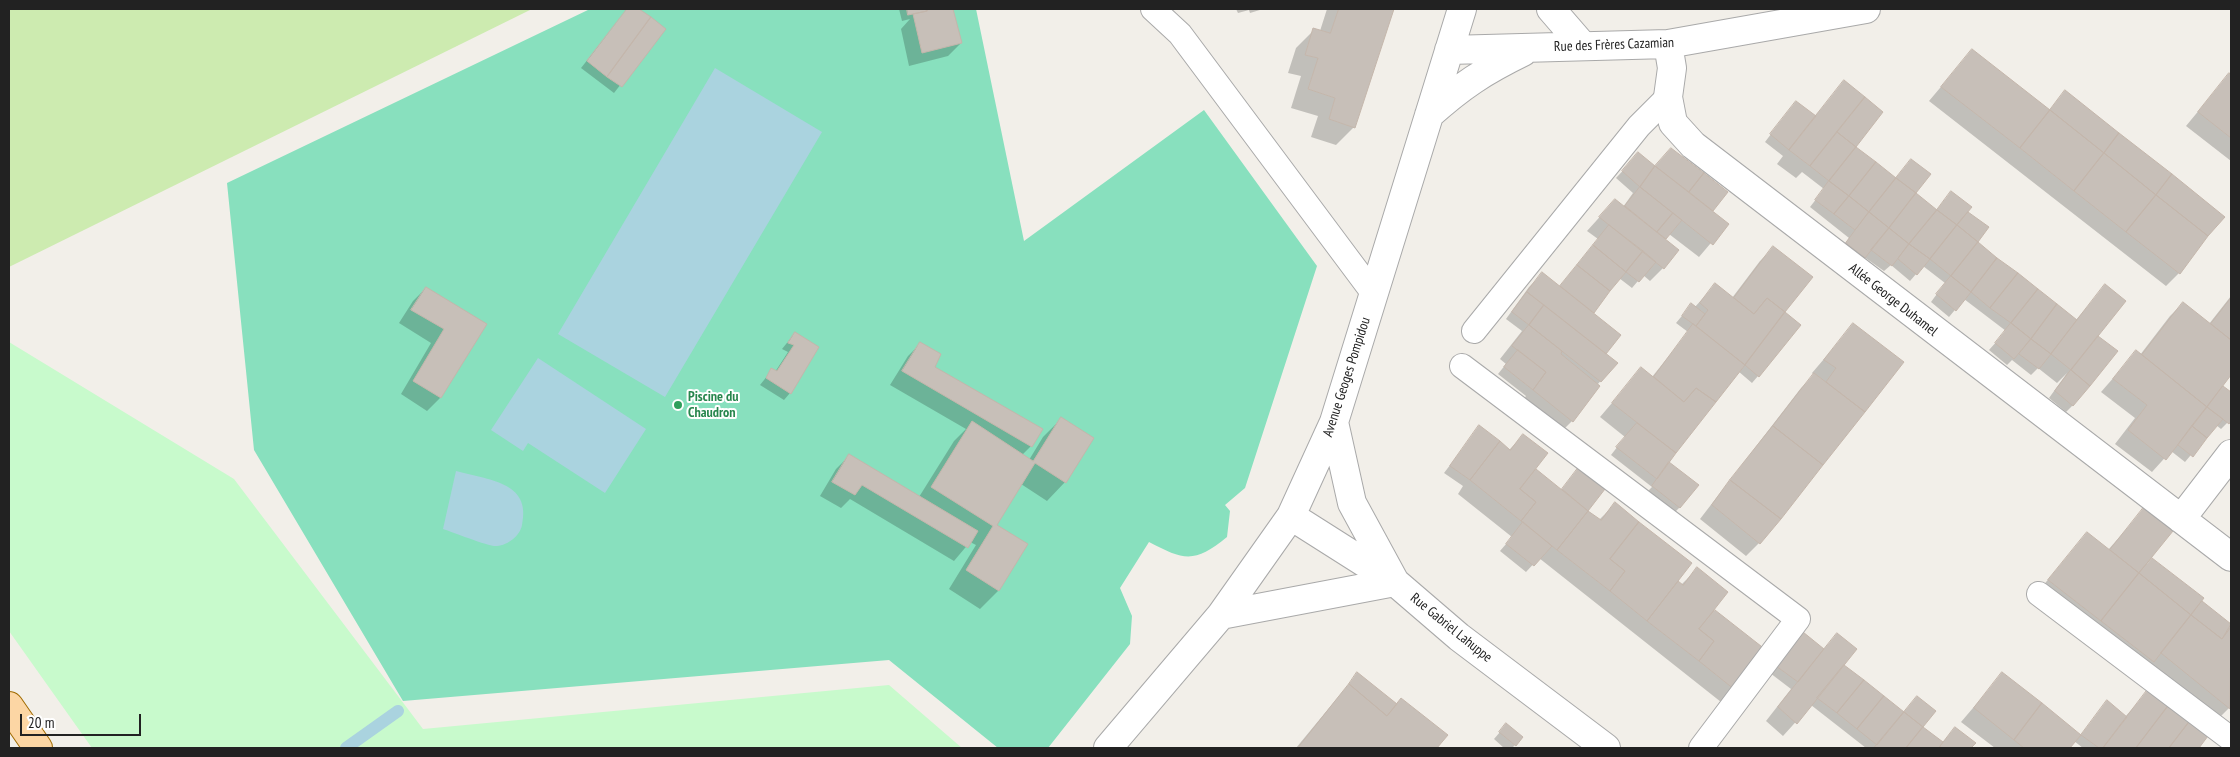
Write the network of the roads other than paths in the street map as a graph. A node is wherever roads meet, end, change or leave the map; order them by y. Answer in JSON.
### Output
{"nodes":[{"id":1,"x":1153,"y":9,"type":"edge"},
{"id":2,"x":1462,"y":9,"type":"edge"},
{"id":3,"x":1551,"y":9,"type":"edge"},
{"id":4,"x":1866,"y":9,"type":"edge"},
{"id":5,"x":1668,"y":44,"type":"junction"},
{"id":6,"x":1583,"y":46,"type":"junction"},
{"id":7,"x":1531,"y":49,"type":"junction"},
{"id":8,"x":1450,"y":50,"type":"junction"},
{"id":9,"x":1668,"y":97,"type":"junction"},
{"id":10,"x":1429,"y":115,"type":"junction"},
{"id":11,"x":1374,"y":294,"type":"junction"},
{"id":12,"x":1474,"y":331,"type":"dead end"},
{"id":13,"x":1462,"y":366,"type":"dead end"},
{"id":14,"x":1334,"y":422,"type":"junction"},
{"id":15,"x":2231,"y":454,"type":"edge"},
{"id":16,"x":1291,"y":516,"type":"junction"},
{"id":17,"x":2181,"y":519,"type":"junction"},
{"id":18,"x":2231,"y":558,"type":"edge"},
{"id":19,"x":1395,"y":582,"type":"junction"},
{"id":20,"x":2039,"y":594,"type":"dead end"},
{"id":21,"x":1221,"y":615,"type":"junction"},
{"id":22,"x":9,"y":706,"type":"edge"},
{"id":23,"x":2231,"y":739,"type":"edge"},
{"id":24,"x":38,"y":748,"type":"edge"},
{"id":25,"x":1108,"y":748,"type":"edge"},
{"id":26,"x":1606,"y":748,"type":"edge"},
{"id":27,"x":1701,"y":748,"type":"edge"}],
"edges":[{"from":1,"to":11,"type":"lane"},
{"from":2,"to":8,"type":"street","name":"Avenue Geoges Pompidou"},
{"from":3,"to":6,"type":"street"},
{"from":4,"to":5,"type":"street","name":"Rue des Frères Cazamian"},
{"from":5,"to":6,"type":"street","name":"Rue des Frères Cazamian"},
{"from":5,"to":9,"type":"street","name":"Allée George Duhamel"},
{"from":6,"to":7,"type":"street","name":"Rue des Frères Cazamian"},
{"from":7,"to":8,"type":"street","name":"Rue des Frères Cazamian"},
{"from":7,"to":10,"type":"street"},
{"from":8,"to":10,"type":"street","name":"Avenue Geoges Pompidou"},
{"from":9,"to":12,"type":"lane"},
{"from":9,"to":17,"type":"street","name":"Allée George Duhamel"},
{"from":10,"to":11,"type":"street","name":"Avenue Geoges Pompidou"},
{"from":11,"to":14,"type":"street","name":"Avenue Geoges Pompidou"},
{"from":13,"to":27,"type":"lane"},
{"from":14,"to":16,"type":"street","name":"Avenue Geoges Pompidou"},
{"from":14,"to":19,"type":"street"},
{"from":15,"to":17,"type":"street"},
{"from":16,"to":19,"type":"street","name":"Rue Gabriel Lahuppe"},
{"from":16,"to":21,"type":"street","name":"Avenue Geoges Pompidou"},
{"from":17,"to":18,"type":"street","name":"Allée George Duhamel"},
{"from":19,"to":21,"type":"street"},
{"from":19,"to":26,"type":"street","name":"Rue Gabriel Lahuppe"},
{"from":20,"to":23,"type":"lane"},
{"from":21,"to":25,"type":"street","name":"Avenue Geoges Pompidou"},
{"from":22,"to":24,"type":"main road"}]}
